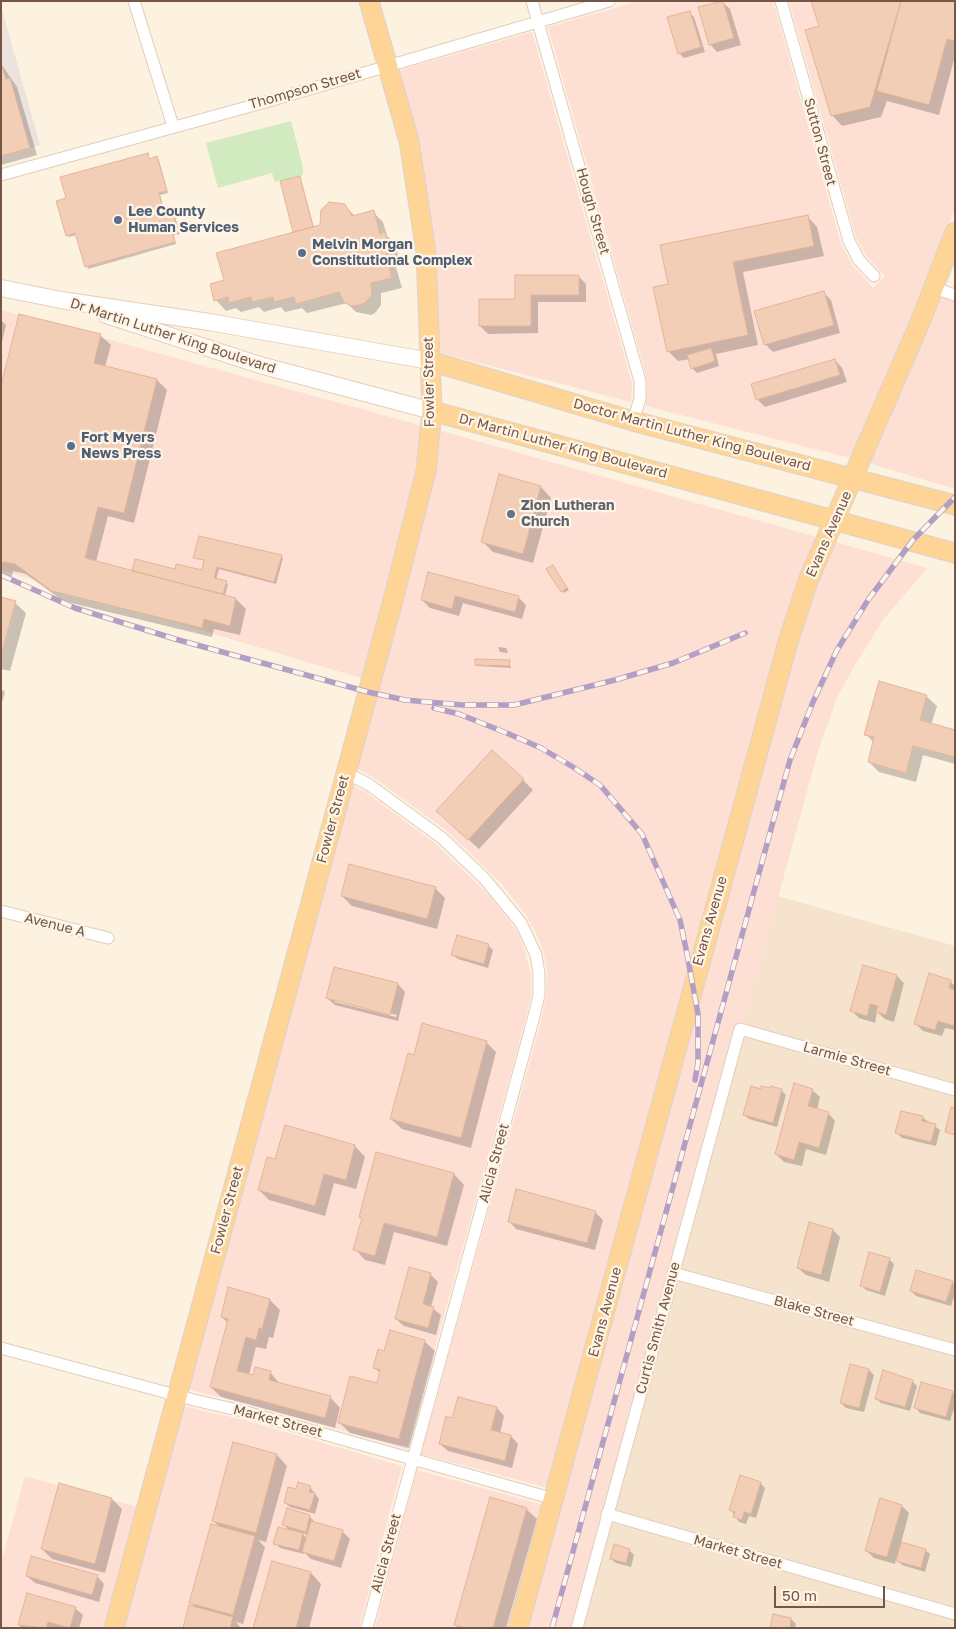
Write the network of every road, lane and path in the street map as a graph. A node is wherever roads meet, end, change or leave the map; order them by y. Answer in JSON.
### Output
{"nodes":[{"id":1,"x":134,"y":1,"type":"edge"},
{"id":2,"x":369,"y":1,"type":"edge"},
{"id":3,"x":532,"y":1,"type":"edge"},
{"id":4,"x":609,"y":1,"type":"edge"},
{"id":5,"x":781,"y":1,"type":"edge"},
{"id":6,"x":538,"y":21,"type":"junction"},
{"id":7,"x":388,"y":65,"type":"junction"},
{"id":8,"x":173,"y":126,"type":"junction"},
{"id":9,"x":1,"y":175,"type":"edge"},
{"id":10,"x":955,"y":232,"type":"edge"},
{"id":11,"x":874,"y":276,"type":"dead end"},
{"id":12,"x":1,"y":288,"type":"edge"},
{"id":13,"x":934,"y":288,"type":"junction"},
{"id":14,"x":955,"y":295,"type":"edge"},
{"id":15,"x":61,"y":300,"type":"junction"},
{"id":16,"x":199,"y":345,"type":"junction"},
{"id":17,"x":364,"y":350,"type":"junction"},
{"id":18,"x":430,"y":362,"type":"junction"},
{"id":19,"x":432,"y":410,"type":"junction"},
{"id":20,"x":633,"y":421,"type":"junction"},
{"id":21,"x":854,"y":478,"type":"junction"},
{"id":22,"x":955,"y":505,"type":"edge"},
{"id":23,"x":836,"y":520,"type":"junction"},
{"id":24,"x":955,"y":553,"type":"edge"},
{"id":25,"x":346,"y":773,"type":"junction"},
{"id":26,"x":1,"y":911,"type":"edge"},
{"id":27,"x":108,"y":938,"type":"dead end"},
{"id":28,"x":740,"y":1029,"type":"joint"},
{"id":29,"x":955,"y":1090,"type":"edge"},
{"id":30,"x":673,"y":1273,"type":"junction"},
{"id":31,"x":1,"y":1348,"type":"edge"},
{"id":32,"x":955,"y":1350,"type":"edge"},
{"id":33,"x":176,"y":1395,"type":"junction"},
{"id":34,"x":412,"y":1460,"type":"junction"},
{"id":35,"x":554,"y":1499,"type":"junction"},
{"id":36,"x":607,"y":1514,"type":"junction"},
{"id":37,"x":955,"y":1614,"type":"edge"},
{"id":38,"x":114,"y":1628,"type":"edge"},
{"id":39,"x":367,"y":1628,"type":"edge"},
{"id":40,"x":518,"y":1628,"type":"edge"},
{"id":41,"x":577,"y":1628,"type":"edge"}],
"edges":[{"from":1,"to":8,"type":"street"},
{"from":2,"to":7,"type":"main road","name":"Fowler Street"},
{"from":3,"to":6,"type":"street","name":"Hough Street"},
{"from":4,"to":6,"type":"street","name":"Thompson Street"},
{"from":5,"to":11,"type":"street","name":"Sutton Street"},
{"from":6,"to":7,"type":"street","name":"Thompson Street"},
{"from":6,"to":20,"type":"street","name":"Hough Street"},
{"from":7,"to":8,"type":"street","name":"Thompson Street"},
{"from":7,"to":18,"type":"main road","name":"Fowler Street"},
{"from":8,"to":9,"type":"street","name":"Thompson Street"},
{"from":10,"to":13,"type":"main road","name":"Evans Avenue"},
{"from":12,"to":15,"type":"main road","name":"Dr Martin Luther King Boulevard"},
{"from":13,"to":14,"type":"street"},
{"from":13,"to":21,"type":"main road","name":"Evans Avenue"},
{"from":15,"to":16,"type":"main road","name":"Dr Martin Luther King Boulevard"},
{"from":15,"to":17,"type":"main road","name":"Dr Martin Luther King Boulevard"},
{"from":16,"to":17,"type":"main road"},
{"from":16,"to":19,"type":"main road","name":"Dr Martin Luther King Boulevard"},
{"from":17,"to":18,"type":"main road","name":"Dr Martin Luther King Boulevard"},
{"from":18,"to":19,"type":"main road","name":"Fowler Street"},
{"from":18,"to":20,"type":"main road","name":"Doctor Martin Luther King Boulevard"},
{"from":19,"to":23,"type":"main road","name":"Dr Martin Luther King Boulevard"},
{"from":19,"to":25,"type":"main road","name":"Fowler Street"},
{"from":20,"to":21,"type":"main road","name":"Doctor Martin Luther King Boulevard"},
{"from":21,"to":22,"type":"main road","name":"Doctor Martin Luther King Boulevard"},
{"from":21,"to":23,"type":"main road","name":"Evans Avenue"},
{"from":23,"to":24,"type":"main road"},
{"from":23,"to":35,"type":"main road","name":"Evans Avenue"},
{"from":25,"to":33,"type":"main road","name":"Fowler Street"},
{"from":25,"to":34,"type":"street","name":"Alicia Street"},
{"from":26,"to":27,"type":"street","name":"Avenue A"},
{"from":28,"to":29,"type":"street","name":"Larmie Street"},
{"from":28,"to":30,"type":"street","name":"Curtis Smith Avenue"},
{"from":30,"to":32,"type":"street","name":"Blake Street"},
{"from":30,"to":36,"type":"street","name":"Curtis Smith Avenue"},
{"from":31,"to":33,"type":"street","name":"Market Street"},
{"from":33,"to":34,"type":"street","name":"Market Street"},
{"from":33,"to":38,"type":"main road","name":"Fowler Street"},
{"from":34,"to":35,"type":"street","name":"Market Street"},
{"from":34,"to":39,"type":"street","name":"Alicia Street"},
{"from":35,"to":40,"type":"main road","name":"Evans Avenue"},
{"from":36,"to":37,"type":"street","name":"Market Street"},
{"from":36,"to":41,"type":"street","name":"Curtis Smith Avenue"}]}
